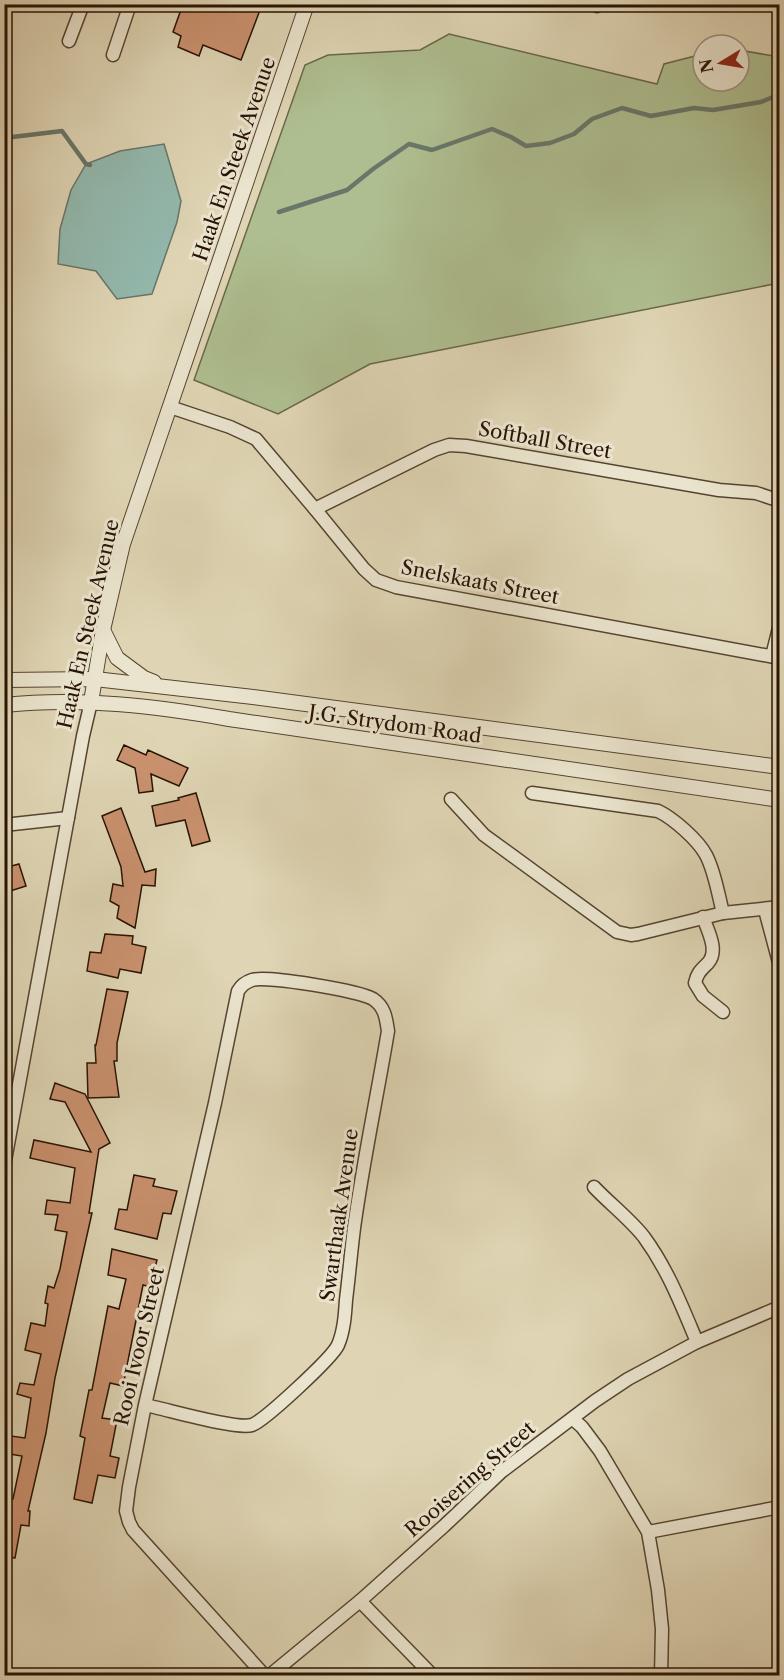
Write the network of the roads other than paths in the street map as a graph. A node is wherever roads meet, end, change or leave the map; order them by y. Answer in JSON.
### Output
{"nodes":[{"id":1,"x":83,"y":4,"type":"edge"},
{"id":2,"x":130,"y":4,"type":"edge"},
{"id":3,"x":307,"y":4,"type":"edge"},
{"id":4,"x":69,"y":41,"type":"dead end"},
{"id":5,"x":112,"y":55,"type":"dead end"},
{"id":6,"x":170,"y":407,"type":"junction"},
{"id":7,"x":780,"y":501,"type":"edge"},
{"id":8,"x":315,"y":508,"type":"junction"},
{"id":9,"x":780,"y":624,"type":"edge"},
{"id":10,"x":103,"y":630,"type":"junction"},
{"id":11,"x":776,"y":657,"type":"edge"},
{"id":12,"x":95,"y":679,"type":"junction"},
{"id":13,"x":4,"y":680,"type":"edge"},
{"id":14,"x":164,"y":687,"type":"junction"},
{"id":15,"x":91,"y":702,"type":"junction"},
{"id":16,"x":4,"y":705,"type":"edge"},
{"id":17,"x":780,"y":767,"type":"edge"},
{"id":18,"x":532,"y":793,"type":"dead end"},
{"id":19,"x":451,"y":799,"type":"dead end"},
{"id":20,"x":780,"y":800,"type":"edge"},
{"id":21,"x":68,"y":818,"type":"junction"},
{"id":22,"x":4,"y":825,"type":"edge"},
{"id":23,"x":780,"y":907,"type":"edge"},
{"id":24,"x":765,"y":910,"type":"junction"},
{"id":25,"x":723,"y":913,"type":"junction"},
{"id":26,"x":703,"y":917,"type":"junction"},
{"id":27,"x":780,"y":966,"type":"edge"},
{"id":28,"x":246,"y":982,"type":"joint"},
{"id":29,"x":723,"y":1012,"type":"dead end"},
{"id":30,"x":4,"y":1166,"type":"edge"},
{"id":31,"x":594,"y":1187,"type":"dead end"},
{"id":32,"x":780,"y":1307,"type":"edge"},
{"id":33,"x":696,"y":1342,"type":"junction"},
{"id":34,"x":145,"y":1404,"type":"junction"},
{"id":35,"x":573,"y":1419,"type":"junction"},
{"id":36,"x":780,"y":1507,"type":"edge"},
{"id":37,"x":648,"y":1532,"type":"junction"},
{"id":38,"x":360,"y":1601,"type":"junction"},
{"id":39,"x":267,"y":1676,"type":"edge"},
{"id":40,"x":433,"y":1676,"type":"edge"},
{"id":41,"x":661,"y":1676,"type":"edge"}],
"edges":[{"from":1,"to":4,"type":"street"},
{"from":2,"to":5,"type":"street"},
{"from":3,"to":6,"type":"street","name":"Haak En Steek Avenue"},
{"from":6,"to":8,"type":"street","name":"Snelskaats Street"},
{"from":6,"to":10,"type":"street","name":"Haak En Steek Avenue"},
{"from":7,"to":8,"type":"street","name":"Softball Street"},
{"from":8,"to":11,"type":"street","name":"Snelskaats Street"},
{"from":9,"to":11,"type":"street"},
{"from":10,"to":12,"type":"street","name":"Haak En Steek Avenue"},
{"from":10,"to":14,"type":"street"},
{"from":12,"to":13,"type":"street","name":"J.G. Strydom Road"},
{"from":12,"to":14,"type":"street","name":"J.G. Strydom Road"},
{"from":12,"to":15,"type":"street","name":"Haak En Steek Avenue"},
{"from":14,"to":17,"type":"street","name":"J.G. Strydom Road"},
{"from":15,"to":16,"type":"street","name":"J.G. Strydom Road"},
{"from":15,"to":20,"type":"street","name":"J.G. Strydom Road"},
{"from":15,"to":21,"type":"street","name":"Haak En Steek Avenue"},
{"from":18,"to":25,"type":"street"},
{"from":19,"to":26,"type":"street"},
{"from":21,"to":22,"type":"street"},
{"from":21,"to":30,"type":"street","name":"Haak En Steek Avenue"},
{"from":23,"to":24,"type":"street"},
{"from":24,"to":25,"type":"street"},
{"from":24,"to":27,"type":"street"},
{"from":25,"to":26,"type":"street"},
{"from":26,"to":29,"type":"street"},
{"from":28,"to":34,"type":"street","name":"Rooi Ivoor Street"},
{"from":28,"to":34,"type":"street","name":"Swarthaak Avenue"},
{"from":31,"to":33,"type":"street"},
{"from":32,"to":33,"type":"street","name":"Rooisering Street"},
{"from":33,"to":35,"type":"street","name":"Rooisering Street"},
{"from":34,"to":39,"type":"street","name":"Rooi Ivoor Street"},
{"from":35,"to":37,"type":"street"},
{"from":35,"to":38,"type":"street","name":"Rooisering Street"},
{"from":36,"to":37,"type":"street"},
{"from":37,"to":41,"type":"street"},
{"from":38,"to":39,"type":"street","name":"Rooisering Street"},
{"from":38,"to":40,"type":"street"}]}
